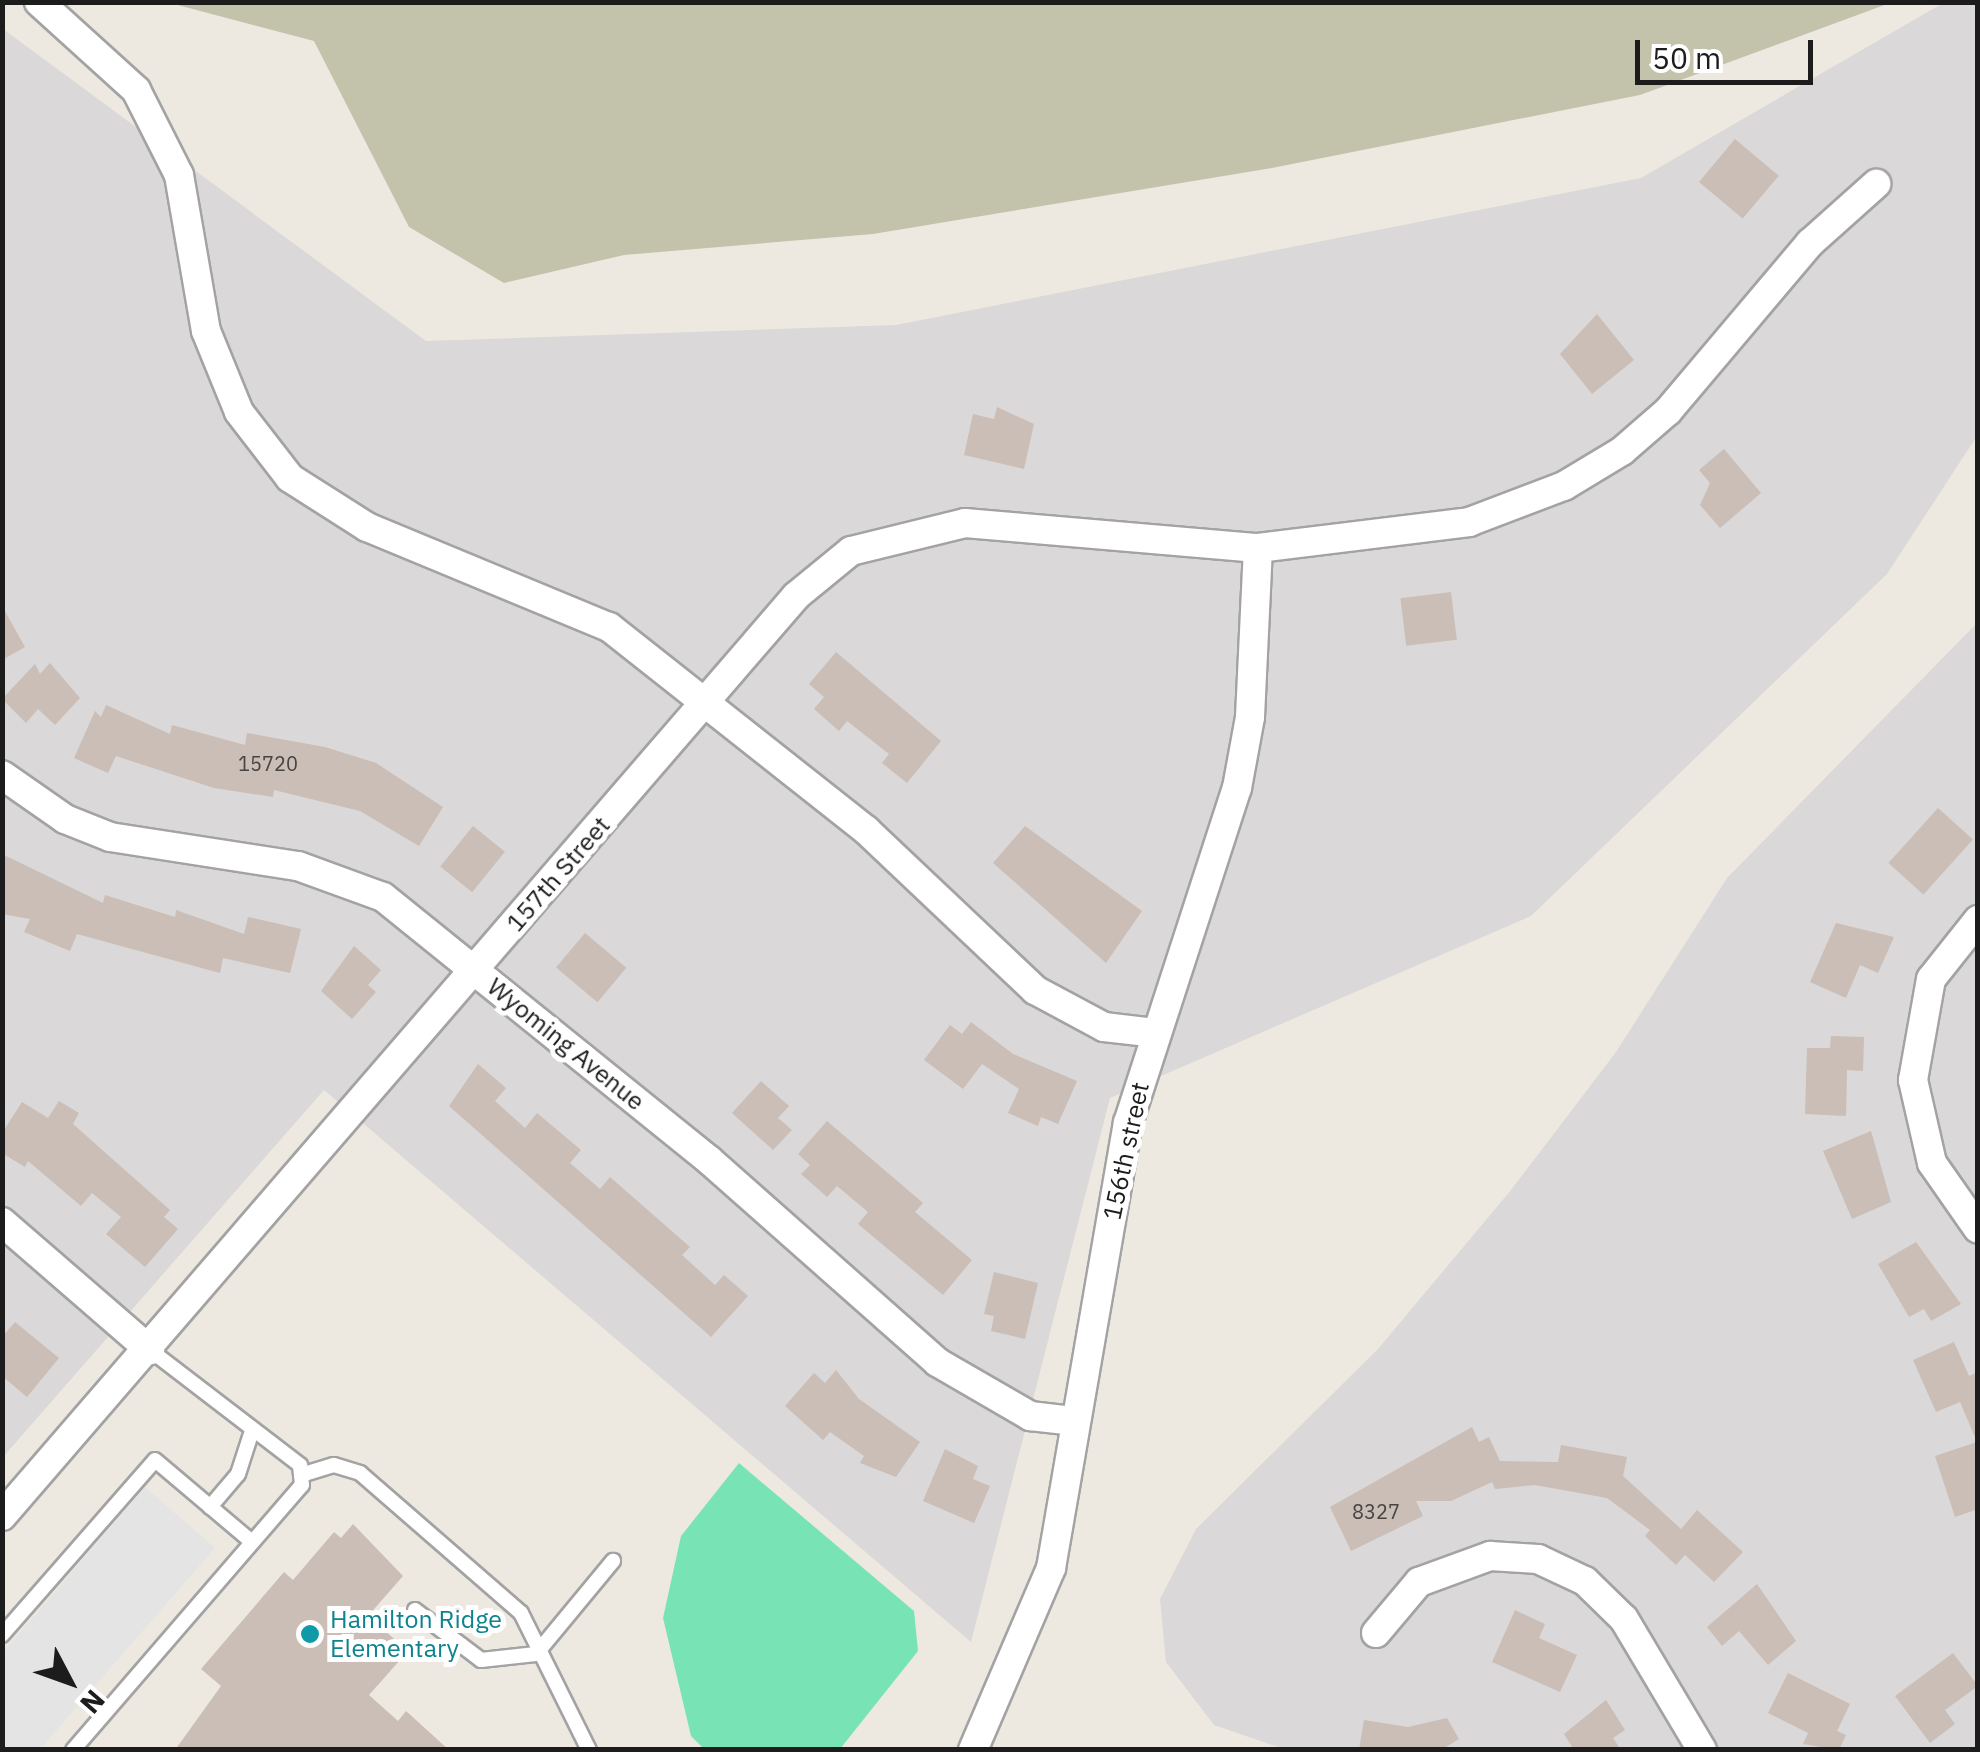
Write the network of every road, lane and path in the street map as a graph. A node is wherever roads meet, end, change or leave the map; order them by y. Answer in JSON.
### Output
{"nodes":[{"id":1,"x":40,"y":2,"type":"edge"},
{"id":2,"x":1876,"y":184,"type":"dead end"},
{"id":3,"x":1258,"y":548,"type":"junction"},
{"id":4,"x":706,"y":704,"type":"junction"},
{"id":5,"x":2,"y":775,"type":"edge"},
{"id":6,"x":1978,"y":920,"type":"edge"},
{"id":7,"x":475,"y":970,"type":"junction"},
{"id":8,"x":1154,"y":1033,"type":"junction"},
{"id":9,"x":2,"y":1222,"type":"edge"},
{"id":10,"x":1978,"y":1228,"type":"edge"},
{"id":11,"x":150,"y":1350,"type":"junction"},
{"id":12,"x":1074,"y":1422,"type":"junction"},
{"id":13,"x":252,"y":1432,"type":"junction"},
{"id":14,"x":301,"y":1475,"type":"junction"},
{"id":15,"x":210,"y":1507,"type":"junction"},
{"id":16,"x":2,"y":1516,"type":"edge"},
{"id":17,"x":252,"y":1542,"type":"junction"},
{"id":18,"x":614,"y":1561,"type":"dead end"},
{"id":19,"x":415,"y":1610,"type":"dead end"},
{"id":20,"x":1376,"y":1632,"type":"dead end"},
{"id":21,"x":2,"y":1634,"type":"edge"},
{"id":22,"x":536,"y":1654,"type":"junction"},
{"id":23,"x":73,"y":1750,"type":"edge"},
{"id":24,"x":589,"y":1750,"type":"edge"},
{"id":25,"x":973,"y":1750,"type":"edge"},
{"id":26,"x":1702,"y":1750,"type":"edge"}],
"edges":[{"from":1,"to":4,"type":"street"},
{"from":2,"to":3,"type":"street","name":"157th Street"},
{"from":3,"to":4,"type":"street","name":"157th Street"},
{"from":3,"to":8,"type":"street","name":"156th street"},
{"from":4,"to":7,"type":"street","name":"157th Street"},
{"from":4,"to":8,"type":"street"},
{"from":5,"to":7,"type":"street","name":"Wyoming Avenue"},
{"from":6,"to":10,"type":"street"},
{"from":7,"to":11,"type":"street","name":"157th Street"},
{"from":7,"to":12,"type":"street","name":"Wyoming Avenue"},
{"from":8,"to":12,"type":"street","name":"156th street"},
{"from":9,"to":11,"type":"street"},
{"from":11,"to":13,"type":"lane"},
{"from":11,"to":16,"type":"street","name":"157th Street"},
{"from":12,"to":25,"type":"street","name":"156th street"},
{"from":13,"to":14,"type":"lane"},
{"from":13,"to":15,"type":"lane"},
{"from":14,"to":17,"type":"lane"},
{"from":14,"to":22,"type":"lane"},
{"from":15,"to":17,"type":"lane"},
{"from":15,"to":21,"type":"lane"},
{"from":17,"to":23,"type":"lane"},
{"from":18,"to":22,"type":"lane"},
{"from":19,"to":22,"type":"lane"},
{"from":20,"to":26,"type":"street"},
{"from":22,"to":24,"type":"lane"}]}
